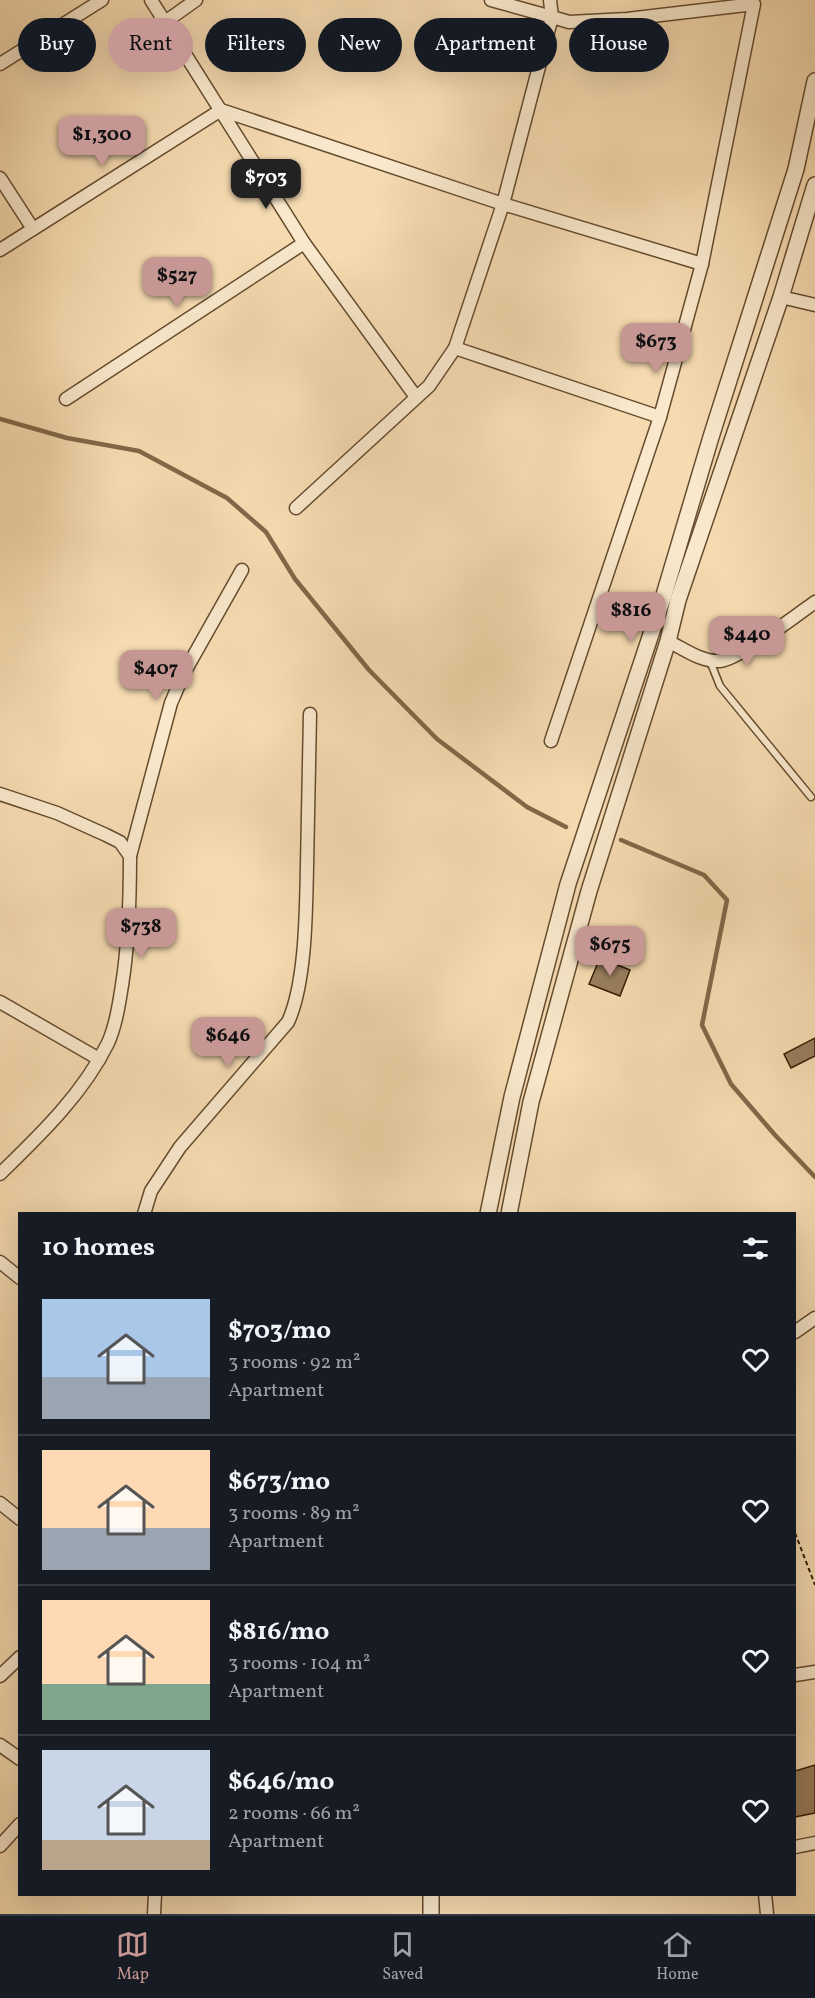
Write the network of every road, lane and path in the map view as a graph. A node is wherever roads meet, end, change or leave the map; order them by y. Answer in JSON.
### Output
{"nodes":[{"id":1,"x":102,"y":0,"type":"edge"},
{"id":2,"x":151,"y":0,"type":"edge"},
{"id":3,"x":196,"y":0,"type":"edge"},
{"id":4,"x":491,"y":0,"type":"edge"},
{"id":5,"x":550,"y":0,"type":"edge"},
{"id":6,"x":754,"y":2,"type":"edge"},
{"id":7,"x":552,"y":17,"type":"junction"},
{"id":8,"x":162,"y":18,"type":"edge"},
{"id":9,"x":171,"y":18,"type":"edge"},
{"id":10,"x":0,"y":64,"type":"edge"},
{"id":11,"x":193,"y":66,"type":"edge"},
{"id":12,"x":815,"y":81,"type":"edge"},
{"id":13,"x":221,"y":110,"type":"junction"},
{"id":14,"x":0,"y":178,"type":"edge"},
{"id":15,"x":815,"y":185,"type":"edge"},
{"id":16,"x":503,"y":204,"type":"junction"},
{"id":17,"x":33,"y":229,"type":"junction"},
{"id":18,"x":304,"y":243,"type":"junction"},
{"id":19,"x":0,"y":250,"type":"edge"},
{"id":20,"x":702,"y":264,"type":"junction"},
{"id":21,"x":781,"y":297,"type":"junction"},
{"id":22,"x":815,"y":305,"type":"edge"},
{"id":23,"x":455,"y":348,"type":"junction"},
{"id":24,"x":416,"y":397,"type":"junction"},
{"id":25,"x":66,"y":399,"type":"dead end"},
{"id":26,"x":660,"y":417,"type":"junction"},
{"id":27,"x":296,"y":508,"type":"dead end"},
{"id":28,"x":242,"y":570,"type":"dead end"},
{"id":29,"x":815,"y":602,"type":"edge"},
{"id":30,"x":668,"y":641,"type":"junction"},
{"id":31,"x":710,"y":660,"type":"junction"},
{"id":32,"x":310,"y":714,"type":"dead end"},
{"id":33,"x":550,"y":741,"type":"dead end"},
{"id":34,"x":0,"y":794,"type":"edge"},
{"id":35,"x":811,"y":797,"type":"dead end"},
{"id":36,"x":130,"y":856,"type":"junction"},
{"id":37,"x":0,"y":1002,"type":"edge"},
{"id":38,"x":99,"y":1059,"type":"junction"},
{"id":39,"x":0,"y":1174,"type":"edge"},
{"id":40,"x":145,"y":1212,"type":"edge"},
{"id":41,"x":488,"y":1212,"type":"edge"},
{"id":42,"x":509,"y":1212,"type":"edge"},
{"id":43,"x":0,"y":1262,"type":"edge"},
{"id":44,"x":18,"y":1276,"type":"edge"},
{"id":45,"x":815,"y":1318,"type":"edge"},
{"id":46,"x":796,"y":1331,"type":"edge"},
{"id":47,"x":0,"y":1503,"type":"edge"},
{"id":48,"x":18,"y":1517,"type":"edge"},
{"id":49,"x":796,"y":1536,"type":"edge"},
{"id":50,"x":815,"y":1585,"type":"edge"},
{"id":51,"x":18,"y":1660,"type":"edge"},
{"id":52,"x":815,"y":1672,"type":"edge"},
{"id":53,"x":796,"y":1675,"type":"edge"},
{"id":54,"x":0,"y":1676,"type":"edge"},
{"id":55,"x":0,"y":1744,"type":"edge"},
{"id":56,"x":18,"y":1758,"type":"edge"},
{"id":57,"x":18,"y":1826,"type":"edge"},
{"id":58,"x":815,"y":1843,"type":"edge"},
{"id":59,"x":0,"y":1846,"type":"edge"},
{"id":60,"x":796,"y":1847,"type":"edge"},
{"id":61,"x":155,"y":1896,"type":"edge"},
{"id":62,"x":431,"y":1896,"type":"edge"},
{"id":63,"x":765,"y":1896,"type":"edge"},
{"id":64,"x":154,"y":1914,"type":"edge"},
{"id":65,"x":431,"y":1914,"type":"edge"},
{"id":66,"x":767,"y":1914,"type":"edge"}],
"edges":[{"from":1,"to":10,"type":"street"},
{"from":2,"to":8,"type":"street"},
{"from":3,"to":9,"type":"street"},
{"from":4,"to":7,"type":"street"},
{"from":5,"to":7,"type":"street"},
{"from":6,"to":7,"type":"street"},
{"from":6,"to":20,"type":"street"},
{"from":7,"to":16,"type":"street"},
{"from":11,"to":13,"type":"street"},
{"from":12,"to":41,"type":"street"},
{"from":13,"to":16,"type":"street"},
{"from":13,"to":17,"type":"street"},
{"from":13,"to":18,"type":"street"},
{"from":14,"to":17,"type":"street"},
{"from":15,"to":21,"type":"street"},
{"from":16,"to":20,"type":"street"},
{"from":16,"to":23,"type":"street"},
{"from":17,"to":19,"type":"street"},
{"from":18,"to":24,"type":"street"},
{"from":18,"to":25,"type":"street"},
{"from":20,"to":26,"type":"street"},
{"from":21,"to":22,"type":"street"},
{"from":21,"to":30,"type":"street"},
{"from":23,"to":24,"type":"street"},
{"from":23,"to":26,"type":"street"},
{"from":24,"to":27,"type":"street"},
{"from":26,"to":33,"type":"street"},
{"from":28,"to":36,"type":"street"},
{"from":29,"to":31,"type":"street"},
{"from":30,"to":31,"type":"street"},
{"from":30,"to":42,"type":"street"},
{"from":31,"to":35,"type":"lane"},
{"from":32,"to":40,"type":"street"},
{"from":34,"to":36,"type":"street"},
{"from":36,"to":38,"type":"street"},
{"from":37,"to":38,"type":"street"},
{"from":38,"to":39,"type":"street"},
{"from":43,"to":44,"type":"street"},
{"from":45,"to":46,"type":"street"},
{"from":47,"to":48,"type":"street"},
{"from":49,"to":50,"type":"path"},
{"from":51,"to":54,"type":"street"},
{"from":52,"to":53,"type":"street"},
{"from":55,"to":56,"type":"street"},
{"from":57,"to":59,"type":"street"},
{"from":58,"to":60,"type":"street"},
{"from":61,"to":64,"type":"street"},
{"from":62,"to":65,"type":"street"},
{"from":63,"to":66,"type":"street"}]}
